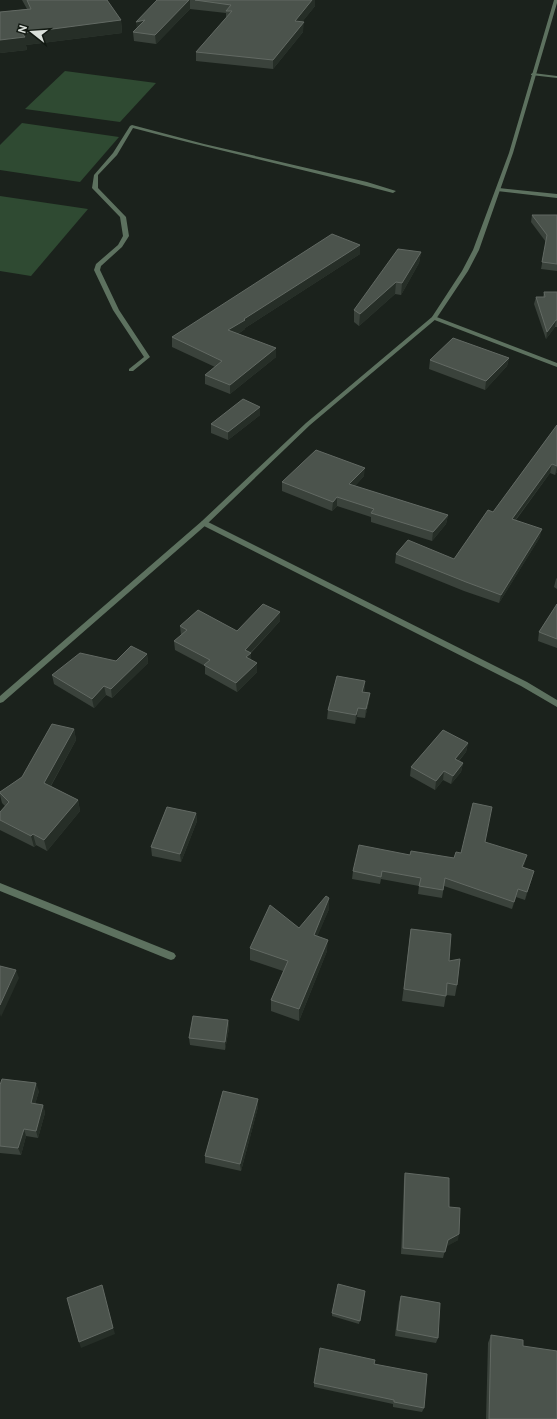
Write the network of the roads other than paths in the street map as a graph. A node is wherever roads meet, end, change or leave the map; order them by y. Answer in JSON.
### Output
{"nodes":[{"id":1,"x":556,"y":0,"type":"edge"},
{"id":2,"x":533,"y":74,"type":"junction"},
{"id":3,"x":557,"y":77,"type":"edge"},
{"id":4,"x":499,"y":190,"type":"junction"},
{"id":5,"x":393,"y":191,"type":"dead end"},
{"id":6,"x":557,"y":196,"type":"edge"},
{"id":7,"x":434,"y":318,"type":"junction"},
{"id":8,"x":557,"y":365,"type":"edge"},
{"id":9,"x":131,"y":370,"type":"dead end"},
{"id":10,"x":204,"y":523,"type":"junction"},
{"id":11,"x":0,"y":700,"type":"edge"},
{"id":12,"x":557,"y":704,"type":"edge"},
{"id":13,"x":0,"y":887,"type":"edge"},
{"id":14,"x":171,"y":956,"type":"dead end"}],
"edges":[{"from":1,"to":2,"type":"street"},
{"from":2,"to":3,"type":"street"},
{"from":2,"to":4,"type":"street"},
{"from":4,"to":6,"type":"street"},
{"from":4,"to":7,"type":"street"},
{"from":5,"to":9,"type":"street"},
{"from":7,"to":8,"type":"street"},
{"from":7,"to":10,"type":"street"},
{"from":10,"to":11,"type":"street"},
{"from":10,"to":12,"type":"street"},
{"from":13,"to":14,"type":"street"}]}
